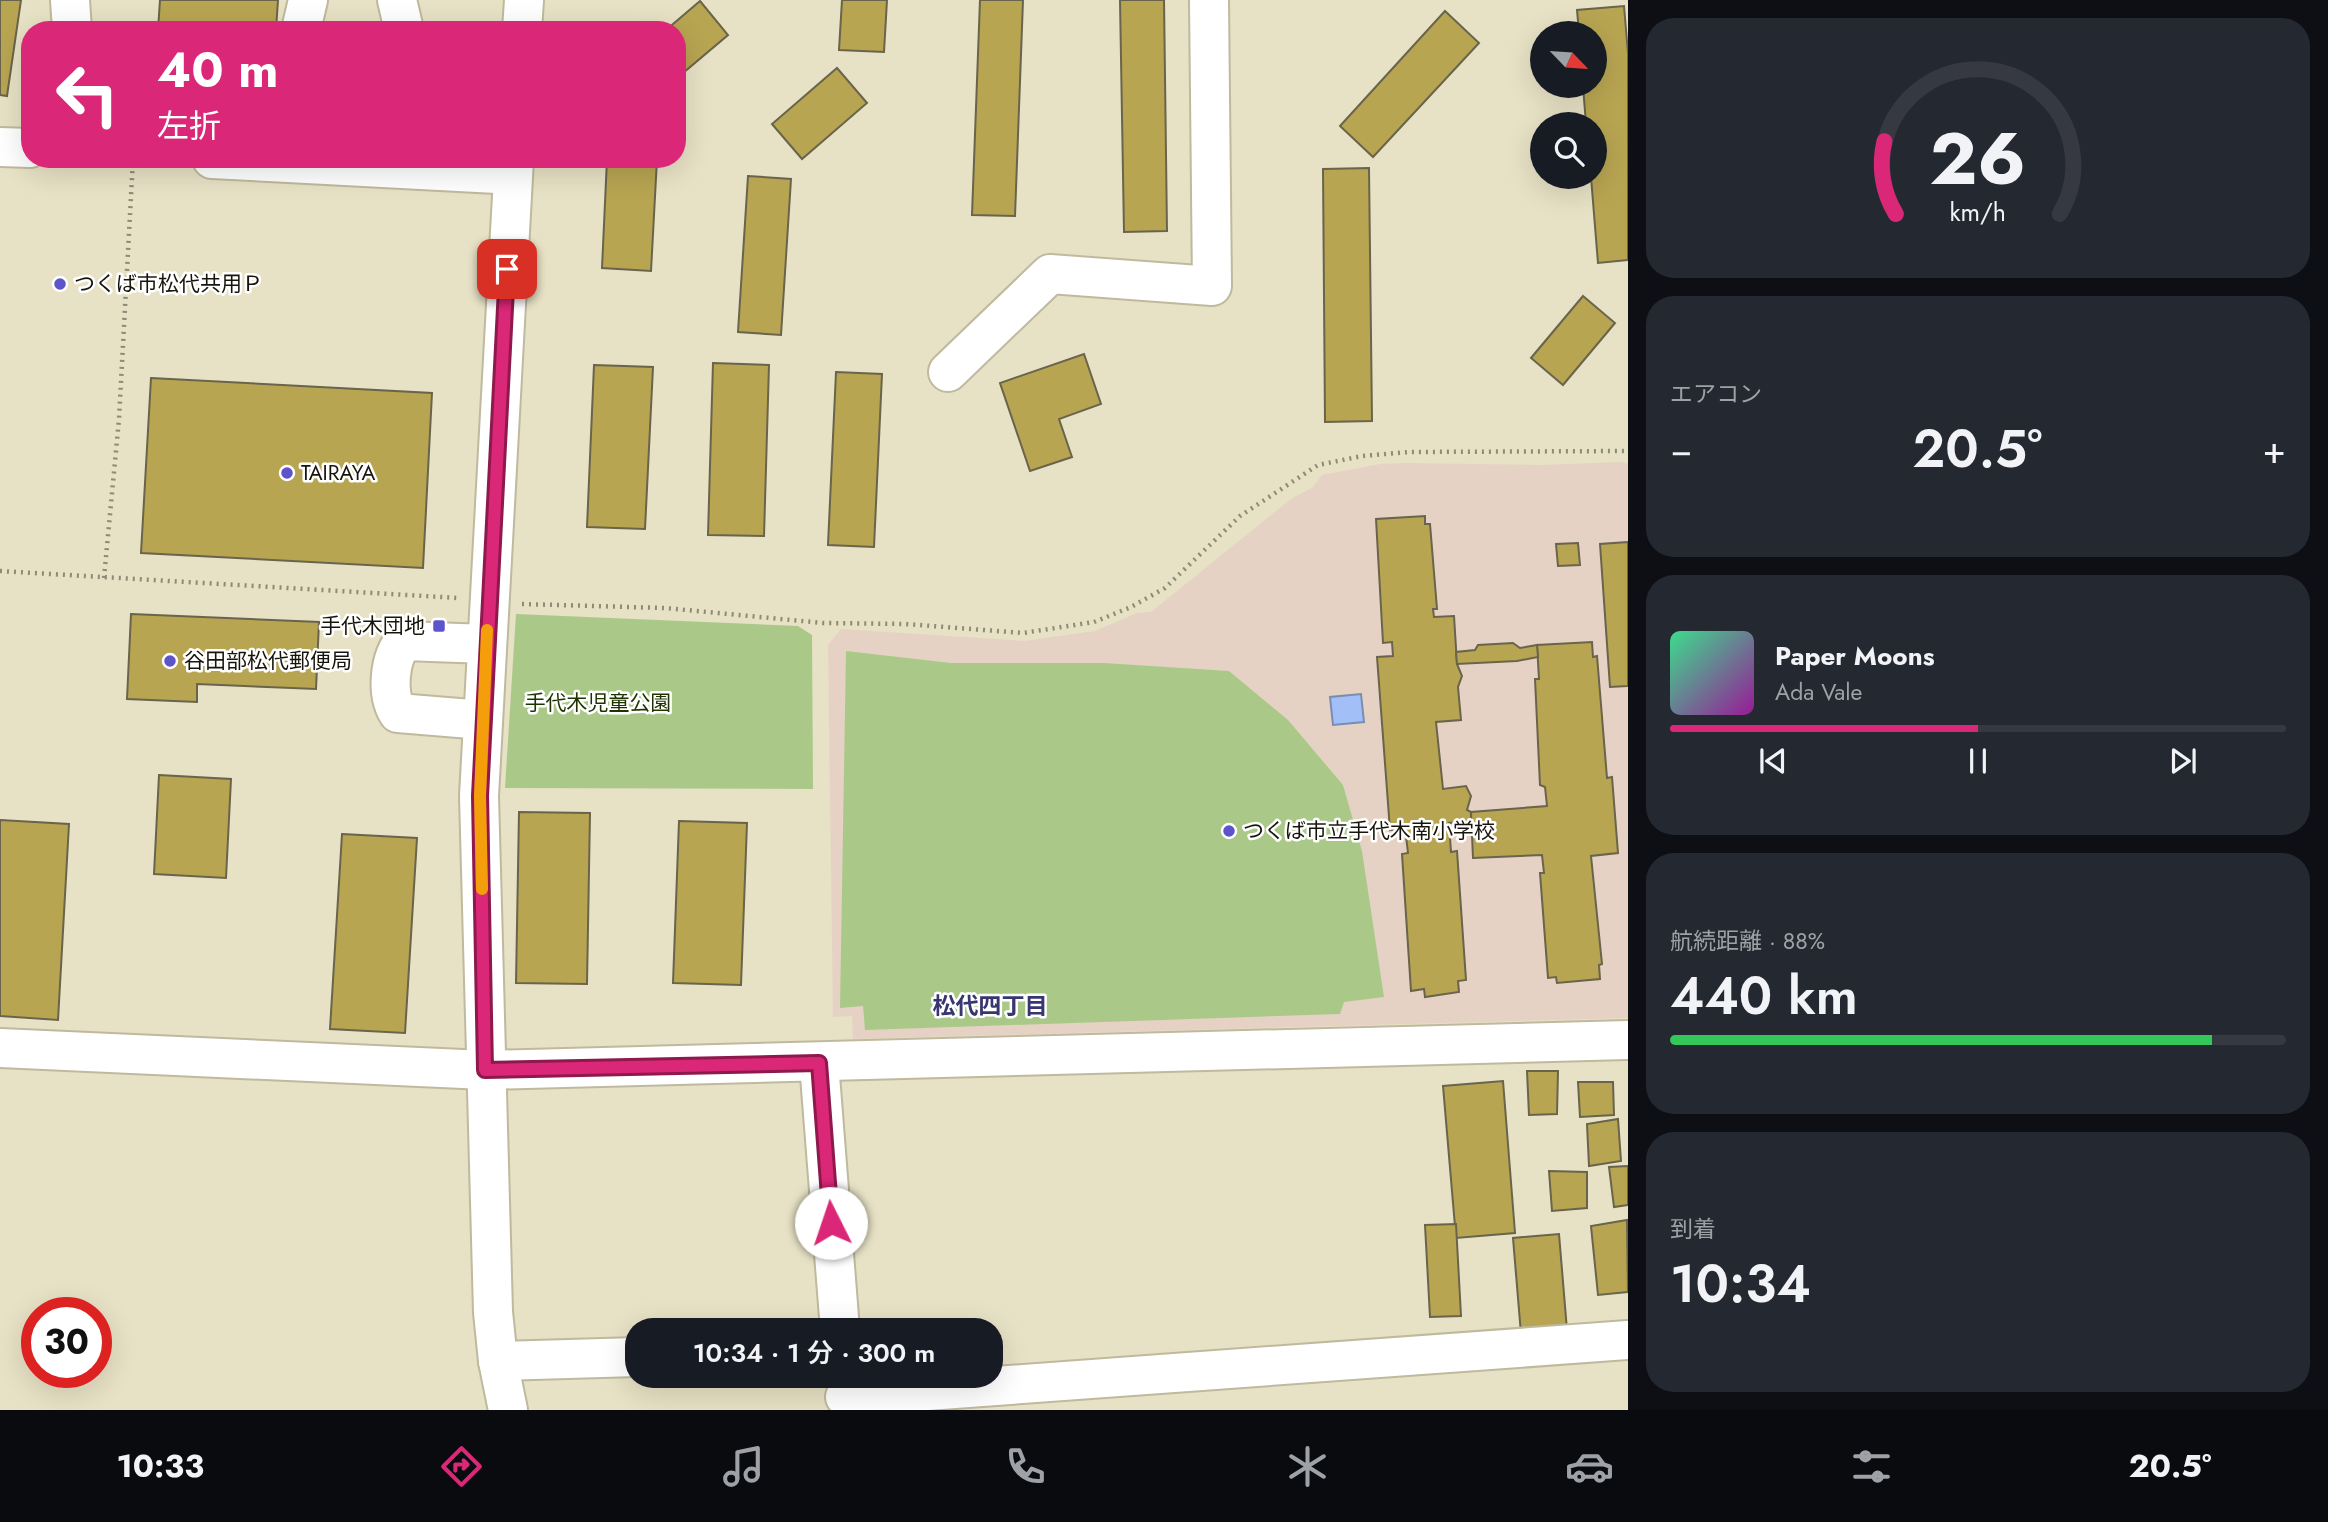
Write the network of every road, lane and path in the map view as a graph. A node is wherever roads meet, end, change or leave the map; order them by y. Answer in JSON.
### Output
{"nodes":[{"id":1,"x":70,"y":0,"type":"edge"},
{"id":2,"x":309,"y":0,"type":"edge"},
{"id":3,"x":397,"y":0,"type":"edge"},
{"id":4,"x":524,"y":0,"type":"edge"},
{"id":5,"x":1209,"y":0,"type":"edge"},
{"id":6,"x":71,"y":21,"type":"edge"},
{"id":7,"x":303,"y":21,"type":"edge"},
{"id":8,"x":402,"y":21,"type":"edge"},
{"id":9,"x":523,"y":21,"type":"edge"},
{"id":10,"x":0,"y":147,"type":"edge"},
{"id":11,"x":21,"y":148,"type":"edge"},
{"id":12,"x":133,"y":168,"type":"edge"},
{"id":13,"x":513,"y":168,"type":"edge"},
{"id":14,"x":948,"y":372,"type":"dead end"},
{"id":15,"x":1628,"y":451,"type":"edge"},
{"id":16,"x":0,"y":571,"type":"edge"},
{"id":17,"x":104,"y":578,"type":"junction"},
{"id":18,"x":489,"y":600,"type":"junction"},
{"id":19,"x":487,"y":644,"type":"junction"},
{"id":20,"x":483,"y":720,"type":"junction"},
{"id":21,"x":1628,"y":1040,"type":"edge"},
{"id":22,"x":0,"y":1048,"type":"edge"},
{"id":23,"x":819,"y":1063,"type":"junction"},
{"id":24,"x":485,"y":1070,"type":"junction"},
{"id":25,"x":839,"y":1318,"type":"edge"},
{"id":26,"x":1628,"y":1340,"type":"edge"},
{"id":27,"x":625,"y":1357,"type":"edge"},
{"id":28,"x":498,"y":1361,"type":"junction"},
{"id":29,"x":845,"y":1394,"type":"edge"},
{"id":30,"x":508,"y":1410,"type":"edge"}],
"edges":[{"from":1,"to":6,"type":"street"},
{"from":2,"to":7,"type":"street"},
{"from":3,"to":8,"type":"street"},
{"from":4,"to":9,"type":"street"},
{"from":5,"to":14,"type":"street"},
{"from":10,"to":11,"type":"street"},
{"from":12,"to":17,"type":"path"},
{"from":13,"to":18,"type":"street"},
{"from":15,"to":18,"type":"path"},
{"from":16,"to":17,"type":"path"},
{"from":17,"to":18,"type":"path"},
{"from":18,"to":19,"type":"street"},
{"from":19,"to":20,"type":"street"},
{"from":19,"to":20,"type":"street"},
{"from":20,"to":24,"type":"street"},
{"from":21,"to":23,"type":"street"},
{"from":22,"to":24,"type":"street"},
{"from":23,"to":24,"type":"street"},
{"from":23,"to":25,"type":"street"},
{"from":24,"to":28,"type":"street"},
{"from":26,"to":29,"type":"street"},
{"from":27,"to":28,"type":"street"},
{"from":28,"to":30,"type":"street"}]}
